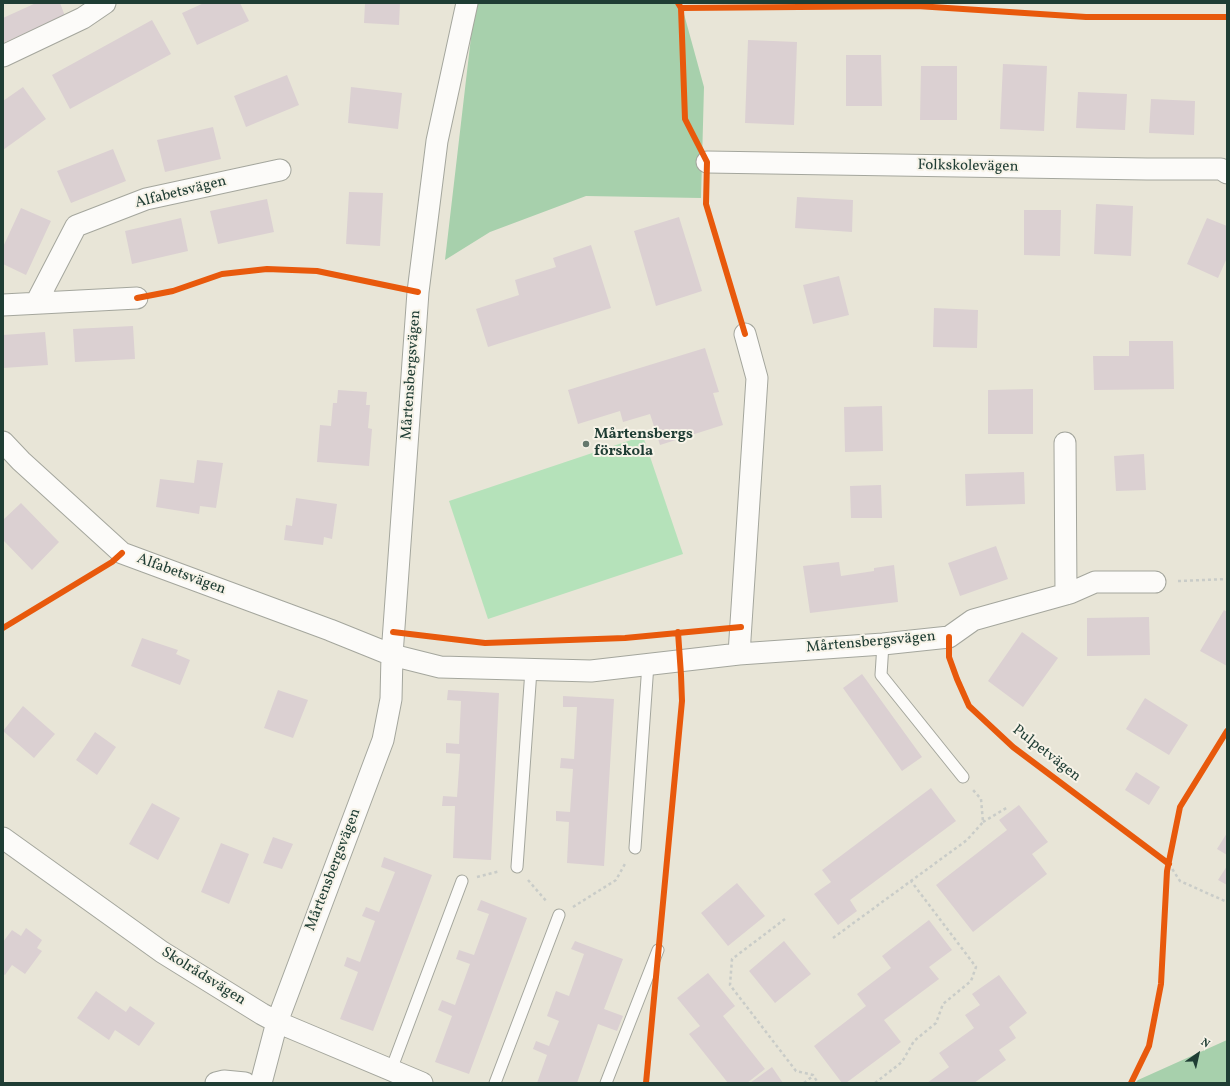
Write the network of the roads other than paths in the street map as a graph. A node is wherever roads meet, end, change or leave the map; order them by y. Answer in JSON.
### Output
{"nodes":[{"id":1,"x":105,"y":3,"type":"edge"},
{"id":2,"x":467,"y":3,"type":"edge"},
{"id":3,"x":3,"y":56,"type":"edge"},
{"id":4,"x":707,"y":162,"type":"dead end"},
{"id":5,"x":280,"y":170,"type":"dead end"},
{"id":6,"x":1227,"y":173,"type":"edge"},
{"id":7,"x":137,"y":298,"type":"dead end"},
{"id":8,"x":36,"y":303,"type":"junction"},
{"id":9,"x":3,"y":305,"type":"edge"},
{"id":10,"x":745,"y":334,"type":"dead end"},
{"id":11,"x":3,"y":442,"type":"edge"},
{"id":12,"x":1065,"y":443,"type":"dead end"},
{"id":13,"x":1155,"y":582,"type":"road end"},
{"id":14,"x":1066,"y":594,"type":"junction"},
{"id":15,"x":883,"y":644,"type":"junction"},
{"id":16,"x":740,"y":654,"type":"junction"},
{"id":17,"x":392,"y":655,"type":"junction"},
{"id":18,"x":648,"y":664,"type":"junction"},
{"id":19,"x":531,"y":670,"type":"junction"},
{"id":20,"x":963,"y":777,"type":"road end"},
{"id":21,"x":3,"y":838,"type":"edge"},
{"id":22,"x":635,"y":848,"type":"road end"},
{"id":23,"x":517,"y":867,"type":"road end"},
{"id":24,"x":462,"y":881,"type":"road end"},
{"id":25,"x":559,"y":916,"type":"road end"},
{"id":26,"x":658,"y":950,"type":"dead end"},
{"id":27,"x":277,"y":1022,"type":"junction"},
{"id":28,"x":391,"y":1070,"type":"junction"},
{"id":29,"x":216,"y":1083,"type":"edge"},
{"id":30,"x":245,"y":1083,"type":"edge"},
{"id":31,"x":261,"y":1083,"type":"edge"},
{"id":32,"x":422,"y":1083,"type":"edge"},
{"id":33,"x":495,"y":1083,"type":"edge"},
{"id":34,"x":606,"y":1083,"type":"edge"}],
"edges":[{"from":1,"to":3,"type":"street"},
{"from":2,"to":17,"type":"street","name":"Mårtensbergsvägen"},
{"from":4,"to":6,"type":"street","name":"Folkskolevägen"},
{"from":5,"to":8,"type":"street","name":"Alfabetsvägen"},
{"from":7,"to":8,"type":"street"},
{"from":8,"to":9,"type":"street"},
{"from":10,"to":16,"type":"street"},
{"from":11,"to":17,"type":"street","name":"Alfabetsvägen"},
{"from":12,"to":14,"type":"street"},
{"from":13,"to":14,"type":"street","name":"Mårtensbergsvägen"},
{"from":14,"to":15,"type":"street","name":"Mårtensbergsvägen"},
{"from":15,"to":16,"type":"street","name":"Mårtensbergsvägen"},
{"from":15,"to":20,"type":"lane"},
{"from":16,"to":18,"type":"street","name":"Mårtensbergsvägen"},
{"from":17,"to":19,"type":"street","name":"Mårtensbergsvägen"},
{"from":17,"to":27,"type":"street","name":"Mårtensbergsvägen"},
{"from":18,"to":19,"type":"street","name":"Mårtensbergsvägen"},
{"from":18,"to":22,"type":"lane"},
{"from":19,"to":23,"type":"lane"},
{"from":21,"to":27,"type":"street","name":"Skolrådsvägen"},
{"from":24,"to":28,"type":"lane"},
{"from":25,"to":33,"type":"lane"},
{"from":26,"to":34,"type":"lane"},
{"from":27,"to":28,"type":"street","name":"Skolrådsvägen"},
{"from":27,"to":31,"type":"street","name":"Mårtensbergsvägen"},
{"from":28,"to":32,"type":"street","name":"Skolrådsvägen"},
{"from":29,"to":30,"type":"street"}]}
